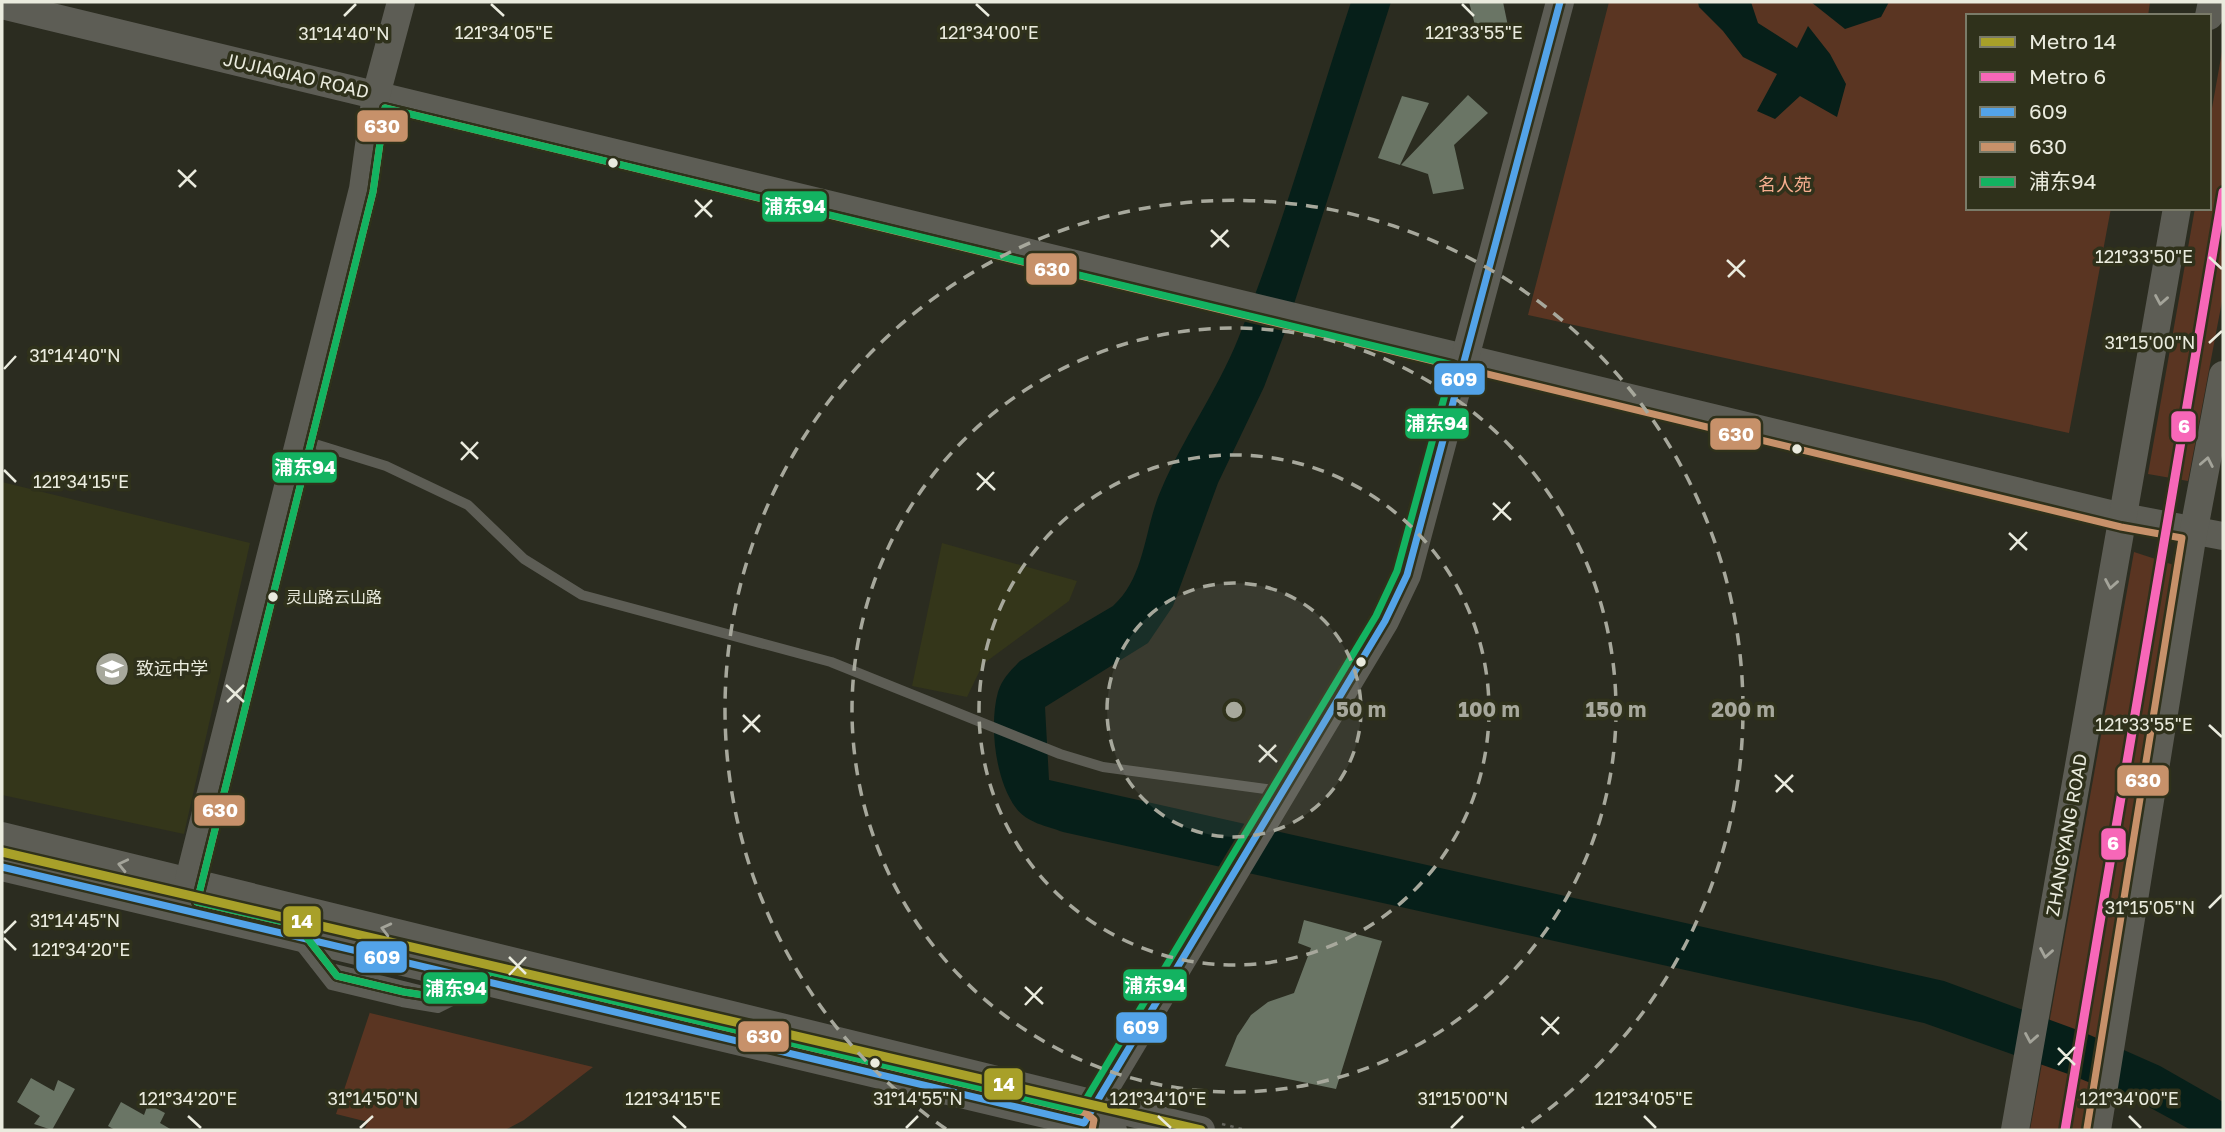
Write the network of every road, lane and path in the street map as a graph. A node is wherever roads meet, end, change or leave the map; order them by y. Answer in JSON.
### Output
{"nodes":[{"id":1,"x":401,"y":2,"type":"edge"},
{"id":2,"x":1560,"y":2,"type":"edge"},
{"id":3,"x":2,"y":5,"type":"edge"},
{"id":4,"x":376,"y":95,"type":"junction"},
{"id":5,"x":2176,"y":210,"type":"edge"},
{"id":6,"x":1466,"y":357,"type":"junction"},
{"id":7,"x":2223,"y":375,"type":"edge"},
{"id":8,"x":302,"y":440,"type":"junction"},
{"id":9,"x":2123,"y":517,"type":"junction"},
{"id":10,"x":2194,"y":529,"type":"junction"},
{"id":11,"x":2223,"y":536,"type":"edge"},
{"id":12,"x":1277,"y":801,"type":"junction"},
{"id":13,"x":2,"y":836,"type":"edge"},
{"id":14,"x":2,"y":867,"type":"edge"},
{"id":15,"x":189,"y":880,"type":"junction"},
{"id":16,"x":293,"y":935,"type":"junction"},
{"id":17,"x":315,"y":964,"type":"junction"},
{"id":18,"x":490,"y":982,"type":"junction"},
{"id":19,"x":456,"y":999,"type":"junction"},
{"id":20,"x":2099,"y":1118,"type":"edge"},
{"id":21,"x":1086,"y":1119,"type":"edge"},
{"id":22,"x":1113,"y":1130,"type":"edge"},
{"id":23,"x":1201,"y":1130,"type":"edge"},
{"id":24,"x":2015,"y":1130,"type":"edge"}],
"edges":[{"from":1,"to":4,"type":"street"},
{"from":2,"to":6,"type":"street"},
{"from":3,"to":4,"type":"street","name":"JUJIAQIAO ROAD"},
{"from":4,"to":6,"type":"street","name":"JUJIAQIAO ROAD"},
{"from":4,"to":8,"type":"street"},
{"from":5,"to":9,"type":"street","name":"ZHANGYANG ROAD","one_way":true},
{"from":6,"to":9,"type":"street","name":"JUJIAQIAO ROAD"},
{"from":6,"to":12,"type":"street"},
{"from":10,"to":7,"type":"street","one_way":true},
{"from":8,"to":12,"type":"lane"},
{"from":8,"to":15,"type":"street"},
{"from":9,"to":10,"type":"street","name":"JUJIAQIAO ROAD"},
{"from":9,"to":24,"type":"street","name":"ZHANGYANG ROAD","one_way":true},
{"from":10,"to":11,"type":"street","name":"JUJIAQIAO ROAD"},
{"from":10,"to":20,"type":"street"},
{"from":12,"to":21,"type":"street"},
{"from":15,"to":13,"type":"street","one_way":true},
{"from":14,"to":16,"type":"street"},
{"from":21,"to":15,"type":"street","one_way":true},
{"from":16,"to":17,"type":"lane"},
{"from":16,"to":18,"type":"street"},
{"from":17,"to":19,"type":"lane"},
{"from":17,"to":19,"type":"lane"},
{"from":18,"to":19,"type":"lane"},
{"from":18,"to":21,"type":"street"},
{"from":21,"to":22,"type":"street"},
{"from":21,"to":23,"type":"street"}]}
